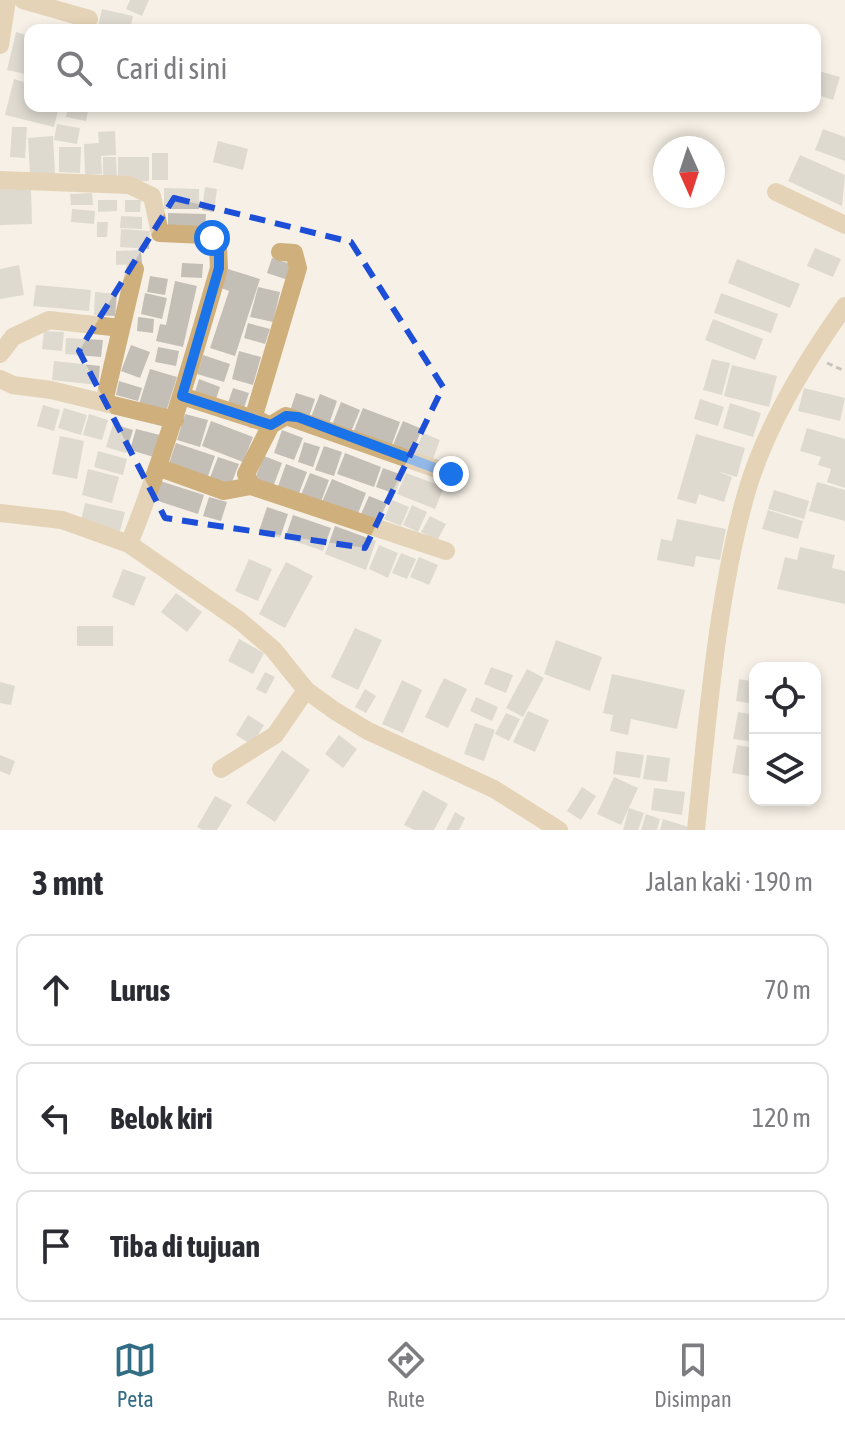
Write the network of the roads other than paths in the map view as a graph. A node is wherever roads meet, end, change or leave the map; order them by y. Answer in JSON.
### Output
{"nodes":[{"id":1,"x":7,"y":0,"type":"edge"},
{"id":2,"x":23,"y":0,"type":"edge"},
{"id":3,"x":89,"y":19,"type":"dead end"},
{"id":4,"x":0,"y":45,"type":"edge"},
{"id":5,"x":0,"y":180,"type":"edge"},
{"id":6,"x":776,"y":192,"type":"dead end"},
{"id":7,"x":845,"y":225,"type":"edge"},
{"id":8,"x":280,"y":252,"type":"dead end"},
{"id":9,"x":135,"y":269,"type":"dead end"},
{"id":10,"x":845,"y":306,"type":"edge"},
{"id":11,"x":121,"y":328,"type":"junction"},
{"id":12,"x":0,"y":354,"type":"edge"},
{"id":13,"x":0,"y":379,"type":"edge"},
{"id":14,"x":182,"y":396,"type":"junction"},
{"id":15,"x":104,"y":402,"type":"junction"},
{"id":16,"x":175,"y":420,"type":"junction"},
{"id":17,"x":262,"y":422,"type":"junction"},
{"id":18,"x":160,"y":468,"type":"junction"},
{"id":19,"x":451,"y":474,"type":"dead end"},
{"id":20,"x":251,"y":486,"type":"junction"},
{"id":21,"x":0,"y":513,"type":"edge"},
{"id":22,"x":129,"y":544,"type":"junction"},
{"id":23,"x":446,"y":551,"type":"dead end"},
{"id":24,"x":306,"y":690,"type":"junction"},
{"id":25,"x":221,"y":769,"type":"dead end"},
{"id":26,"x":559,"y":830,"type":"edge"},
{"id":27,"x":696,"y":830,"type":"edge"}],
"edges":[{"from":1,"to":4,"type":"street"},
{"from":2,"to":3,"type":"street"},
{"from":5,"to":14,"type":"street"},
{"from":6,"to":7,"type":"street"},
{"from":8,"to":17,"type":"street"},
{"from":9,"to":11,"type":"street"},
{"from":10,"to":27,"type":"street"},
{"from":11,"to":12,"type":"street"},
{"from":11,"to":15,"type":"street"},
{"from":13,"to":15,"type":"street"},
{"from":14,"to":16,"type":"street"},
{"from":14,"to":17,"type":"street"},
{"from":15,"to":16,"type":"street"},
{"from":16,"to":18,"type":"street"},
{"from":17,"to":19,"type":"street"},
{"from":17,"to":20,"type":"street"},
{"from":18,"to":20,"type":"street"},
{"from":18,"to":22,"type":"street"},
{"from":20,"to":23,"type":"street"},
{"from":21,"to":22,"type":"street"},
{"from":22,"to":24,"type":"street"},
{"from":24,"to":25,"type":"street"},
{"from":24,"to":26,"type":"street"}]}
